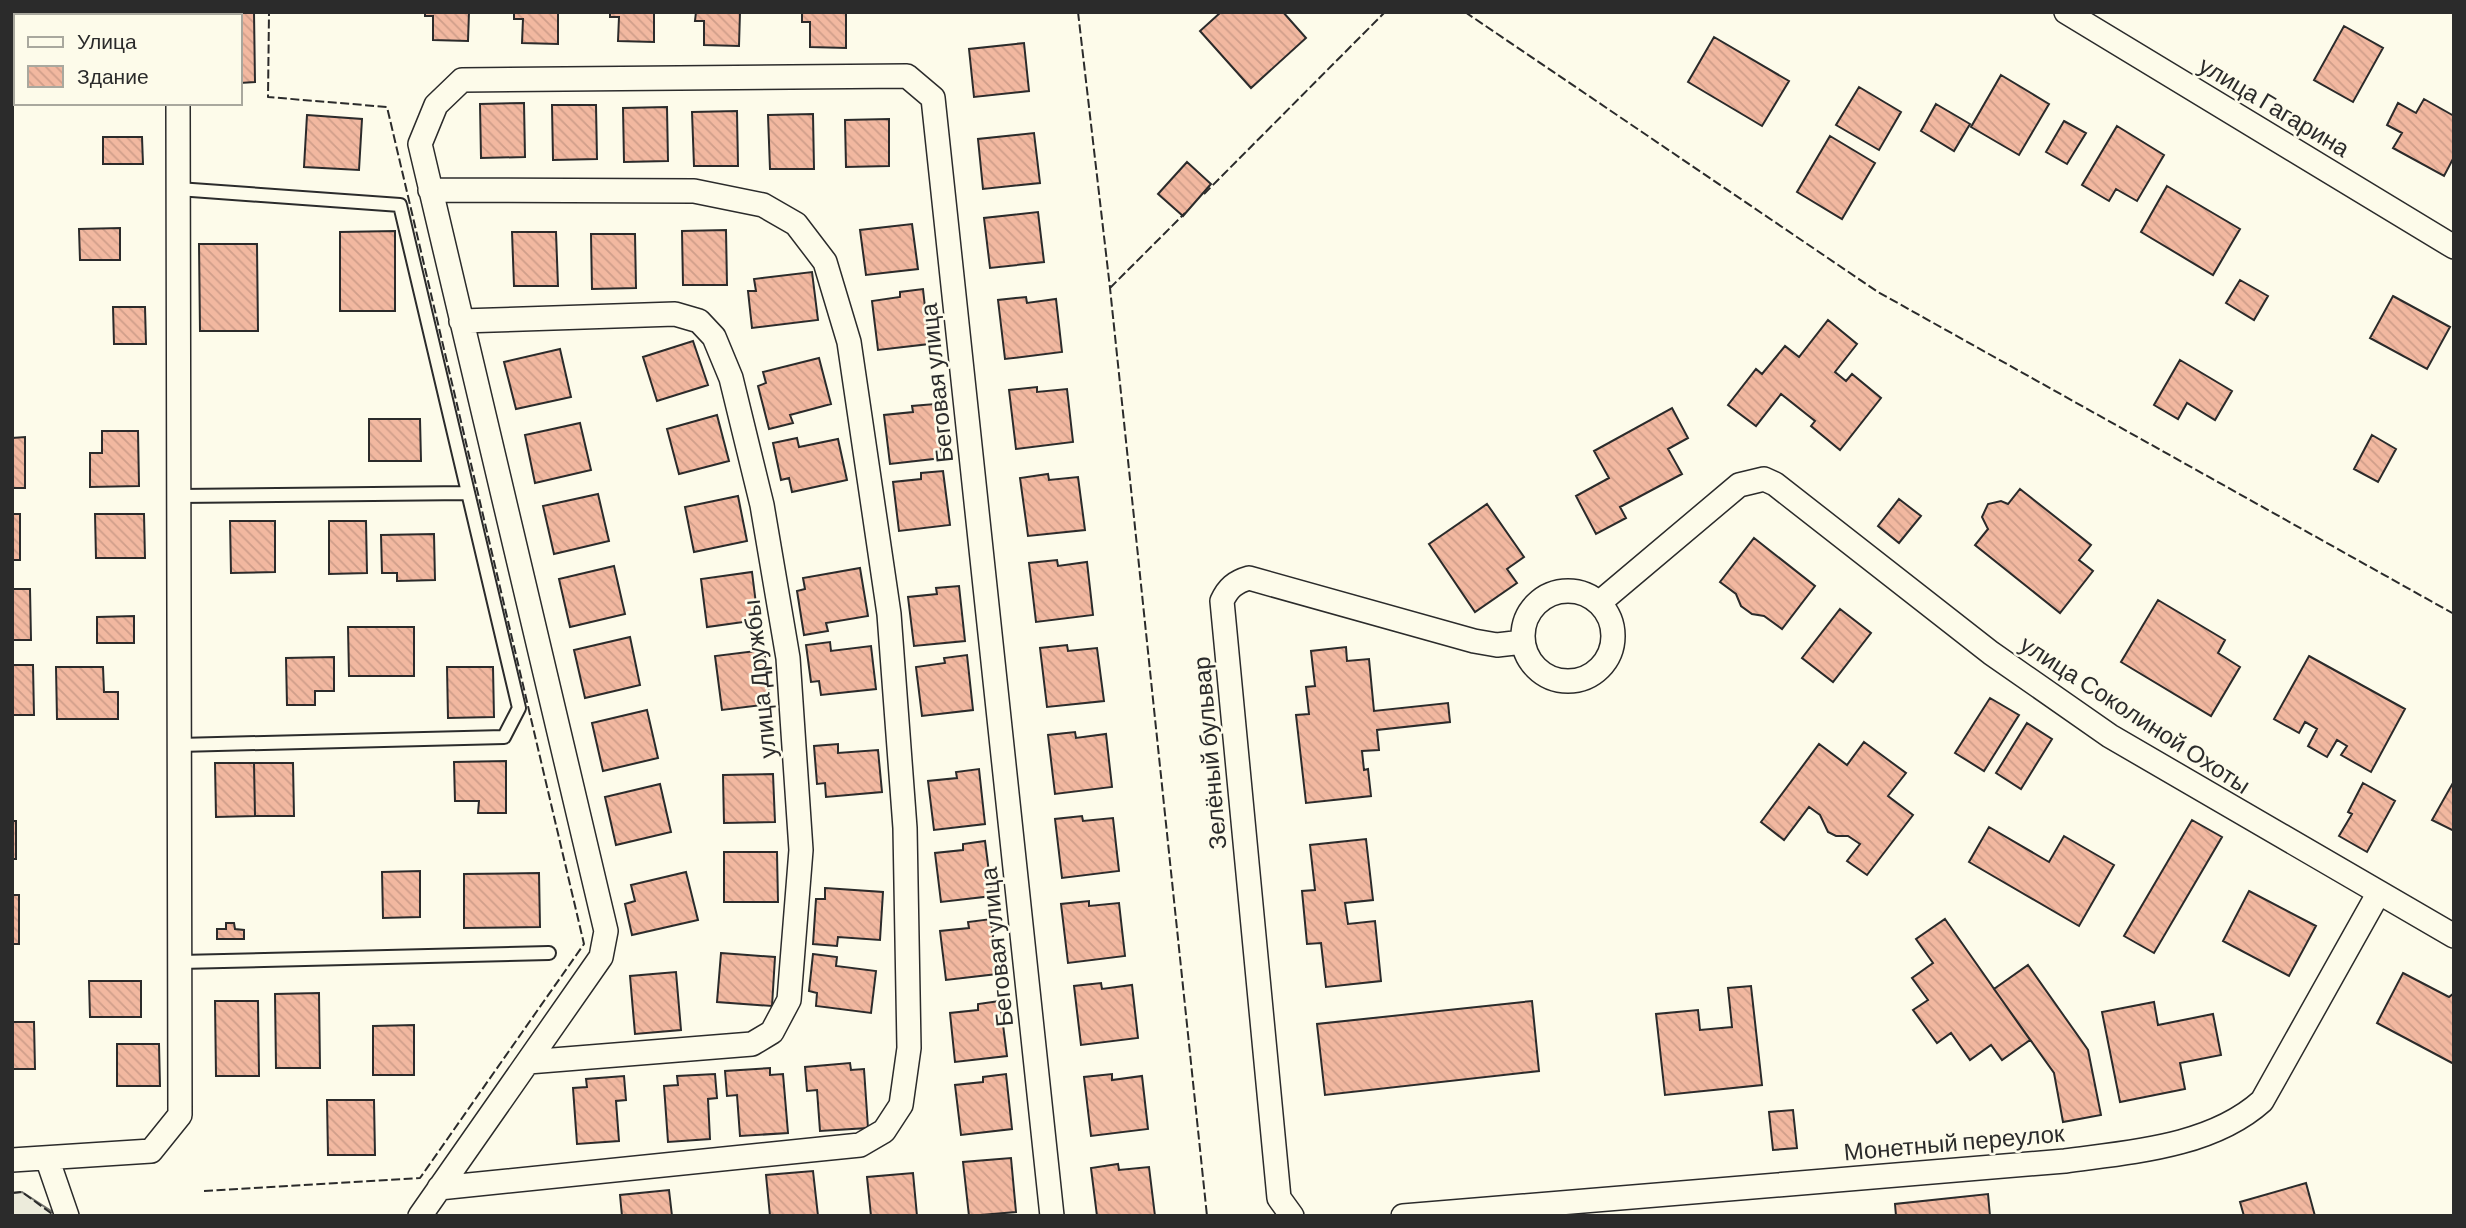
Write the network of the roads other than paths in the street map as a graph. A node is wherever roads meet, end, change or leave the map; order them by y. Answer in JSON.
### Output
{"nodes":[{"id":1,"x":2066,"y":12,"type":"edge"},
{"id":2,"x":178,"y":105,"type":"edge"},
{"id":3,"x":178,"y":190,"type":"junction"},
{"id":4,"x":430,"y":190,"type":"junction"},
{"id":5,"x":2454,"y":247,"type":"edge"},
{"id":6,"x":461,"y":321,"type":"junction"},
{"id":7,"x":468,"y":493,"type":"junction"},
{"id":8,"x":178,"y":496,"type":"junction"},
{"id":9,"x":1599,"y":603,"type":"junction"},
{"id":10,"x":1523,"y":642,"type":"junction"},
{"id":11,"x":179,"y":745,"type":"junction"},
{"id":12,"x":2378,"y":894,"type":"junction"},
{"id":13,"x":2454,"y":936,"type":"edge"},
{"id":14,"x":550,"y":953,"type":"dead end"},
{"id":15,"x":180,"y":962,"type":"junction"},
{"id":16,"x":528,"y":1062,"type":"junction"},
{"id":17,"x":47,"y":1158,"type":"junction"},
{"id":18,"x":12,"y":1160,"type":"edge"},
{"id":19,"x":439,"y":1188,"type":"junction"},
{"id":20,"x":66,"y":1216,"type":"edge"},
{"id":21,"x":420,"y":1216,"type":"edge"},
{"id":22,"x":1052,"y":1216,"type":"edge"},
{"id":23,"x":1292,"y":1216,"type":"edge"},
{"id":24,"x":1403,"y":1216,"type":"edge"}],
"edges":[{"from":1,"to":5,"type":"street","name":"улица Гагарина"},
{"from":2,"to":3,"type":"street"},
{"from":3,"to":7,"type":"lane"},
{"from":3,"to":8,"type":"street"},
{"from":4,"to":6,"type":"street"},
{"from":4,"to":19,"type":"street"},
{"from":4,"to":22,"type":"street","name":"Беговая улица"},
{"from":6,"to":16,"type":"street"},
{"from":6,"to":16,"type":"street","name":"улица Дружбы"},
{"from":7,"to":8,"type":"lane"},
{"from":7,"to":11,"type":"lane"},
{"from":8,"to":11,"type":"street"},
{"from":9,"to":10,"type":"street"},
{"from":9,"to":10,"type":"street"},
{"from":9,"to":12,"type":"street","name":"улица Соколиной Охоты"},
{"from":10,"to":23,"type":"street","name":"Зелёный бульвар"},
{"from":11,"to":15,"type":"street"},
{"from":12,"to":13,"type":"street","name":"улица Соколиной Охоты"},
{"from":12,"to":24,"type":"street","name":"Монетный переулок"},
{"from":14,"to":15,"type":"lane"},
{"from":15,"to":17,"type":"street"},
{"from":16,"to":19,"type":"street"},
{"from":17,"to":18,"type":"street"},
{"from":17,"to":20,"type":"street"},
{"from":19,"to":21,"type":"street"}]}
